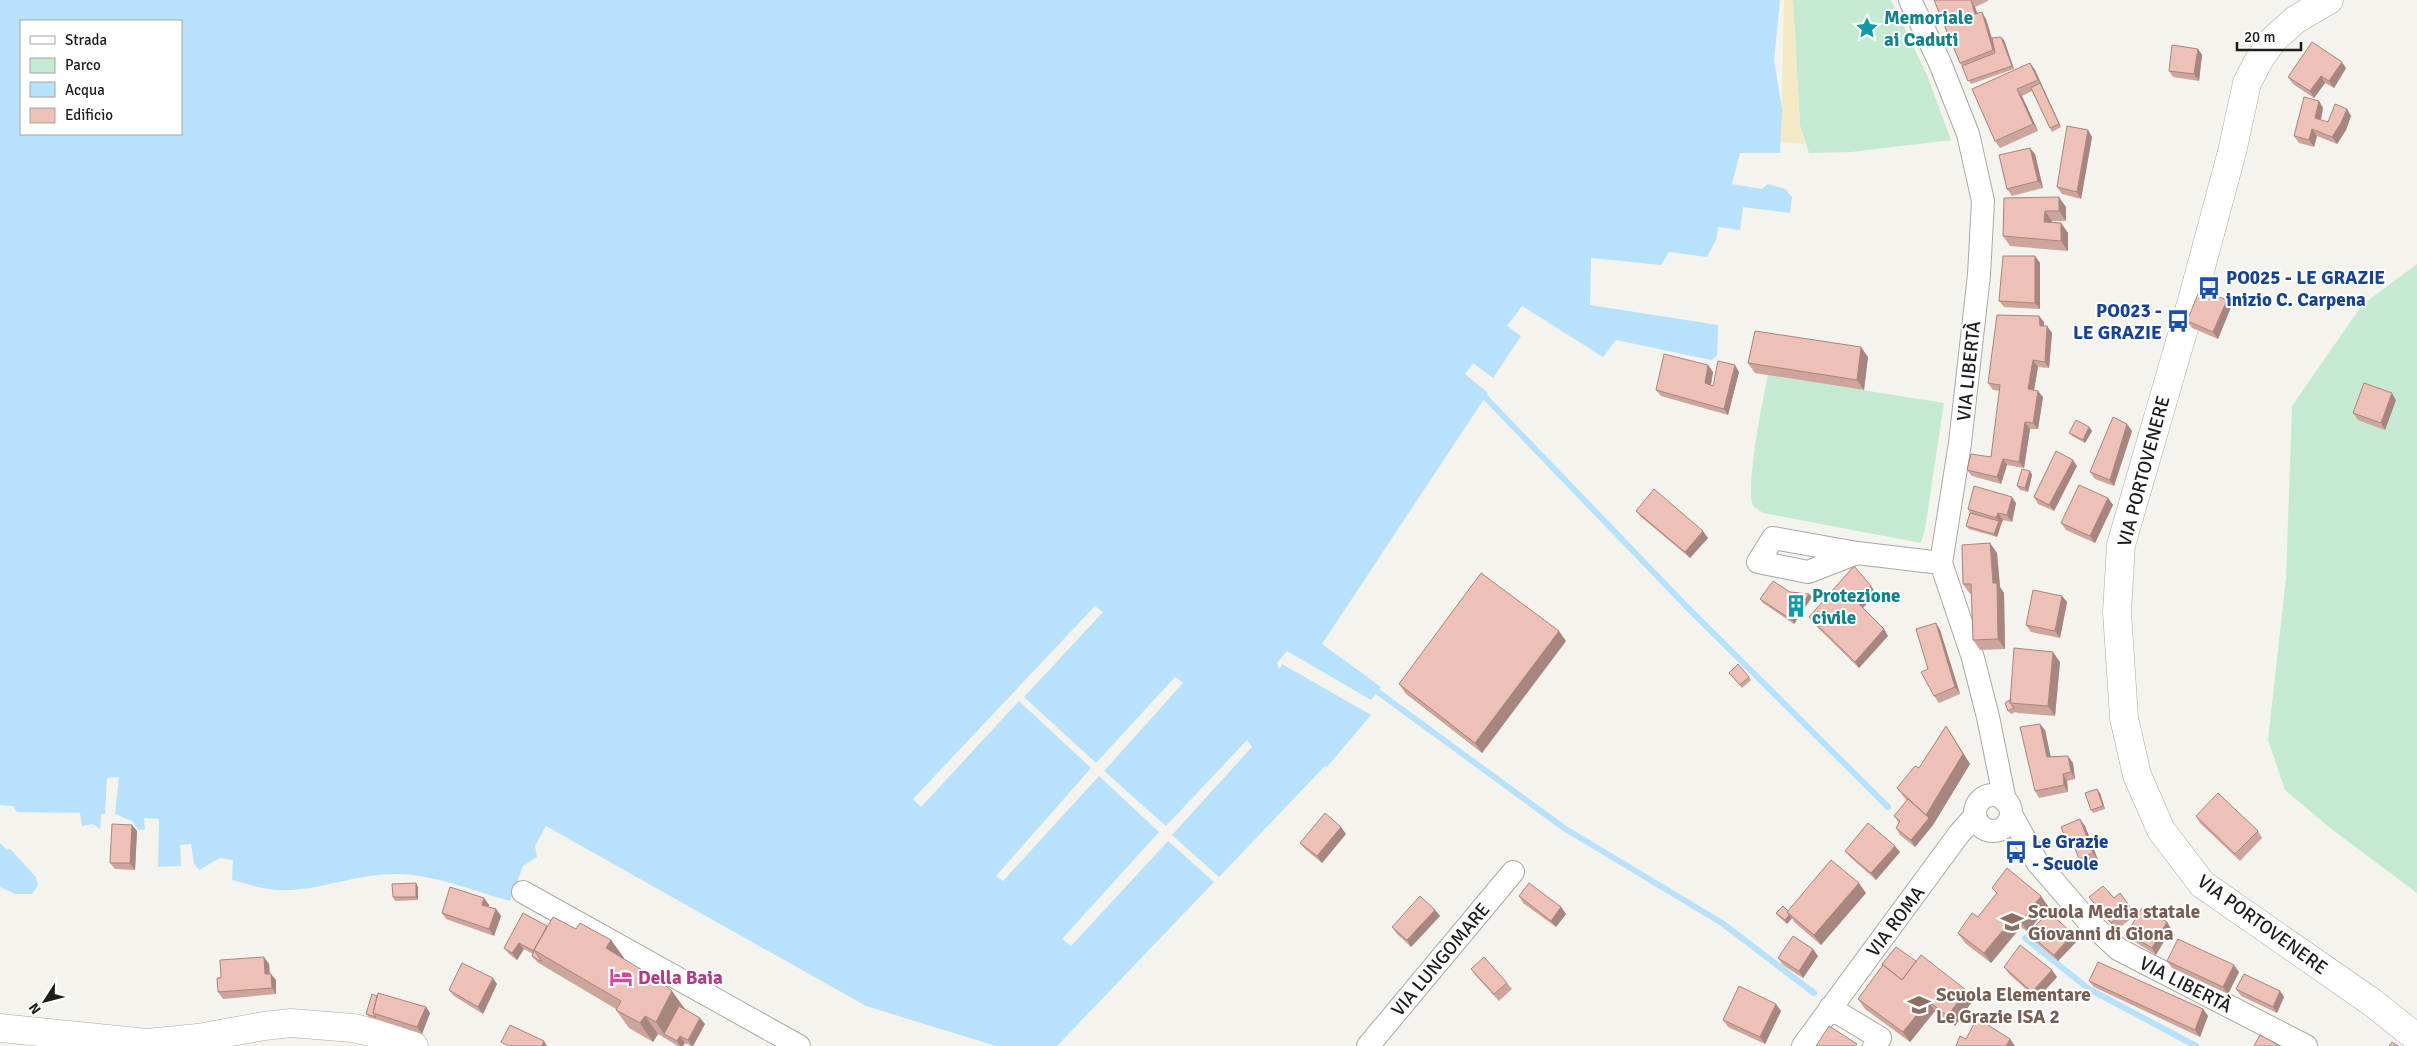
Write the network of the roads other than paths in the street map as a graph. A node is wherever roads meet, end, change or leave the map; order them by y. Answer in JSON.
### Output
{"nodes":[{"id":1,"x":1910,"y":0,"type":"edge"},
{"id":2,"x":2329,"y":0,"type":"edge"},
{"id":3,"x":1857,"y":553,"type":"dead end"},
{"id":4,"x":1941,"y":563,"type":"junction"},
{"id":5,"x":1993,"y":815,"type":"junction"},
{"id":6,"x":1513,"y":872,"type":"dead end"},
{"id":7,"x":523,"y":892,"type":"dead end"},
{"id":8,"x":1830,"y":1008,"type":"junction"},
{"id":9,"x":0,"y":1028,"type":"edge"},
{"id":10,"x":2417,"y":1038,"type":"edge"},
{"id":11,"x":414,"y":1046,"type":"edge"},
{"id":12,"x":799,"y":1046,"type":"edge"},
{"id":13,"x":1368,"y":1046,"type":"edge"},
{"id":14,"x":1803,"y":1046,"type":"edge"},
{"id":15,"x":1874,"y":1046,"type":"edge"},
{"id":16,"x":2306,"y":1046,"type":"edge"}],
"edges":[{"from":1,"to":4,"type":"street","name":"VIA LIBERTÀ"},
{"from":2,"to":10,"type":"main road","name":"VIA PORTOVENERE"},
{"from":3,"to":4,"type":"street"},
{"from":4,"to":5,"type":"street","name":"VIA LIBERTÀ"},
{"from":5,"to":8,"type":"street","name":"VIA ROMA"},
{"from":5,"to":16,"type":"street","name":"VIA LIBERTÀ"},
{"from":6,"to":13,"type":"street","name":"VIA LUNGOMARE"},
{"from":7,"to":12,"type":"street"},
{"from":8,"to":14,"type":"street","name":"VIA ROMA"},
{"from":8,"to":15,"type":"street"},
{"from":9,"to":11,"type":"main road"}]}
